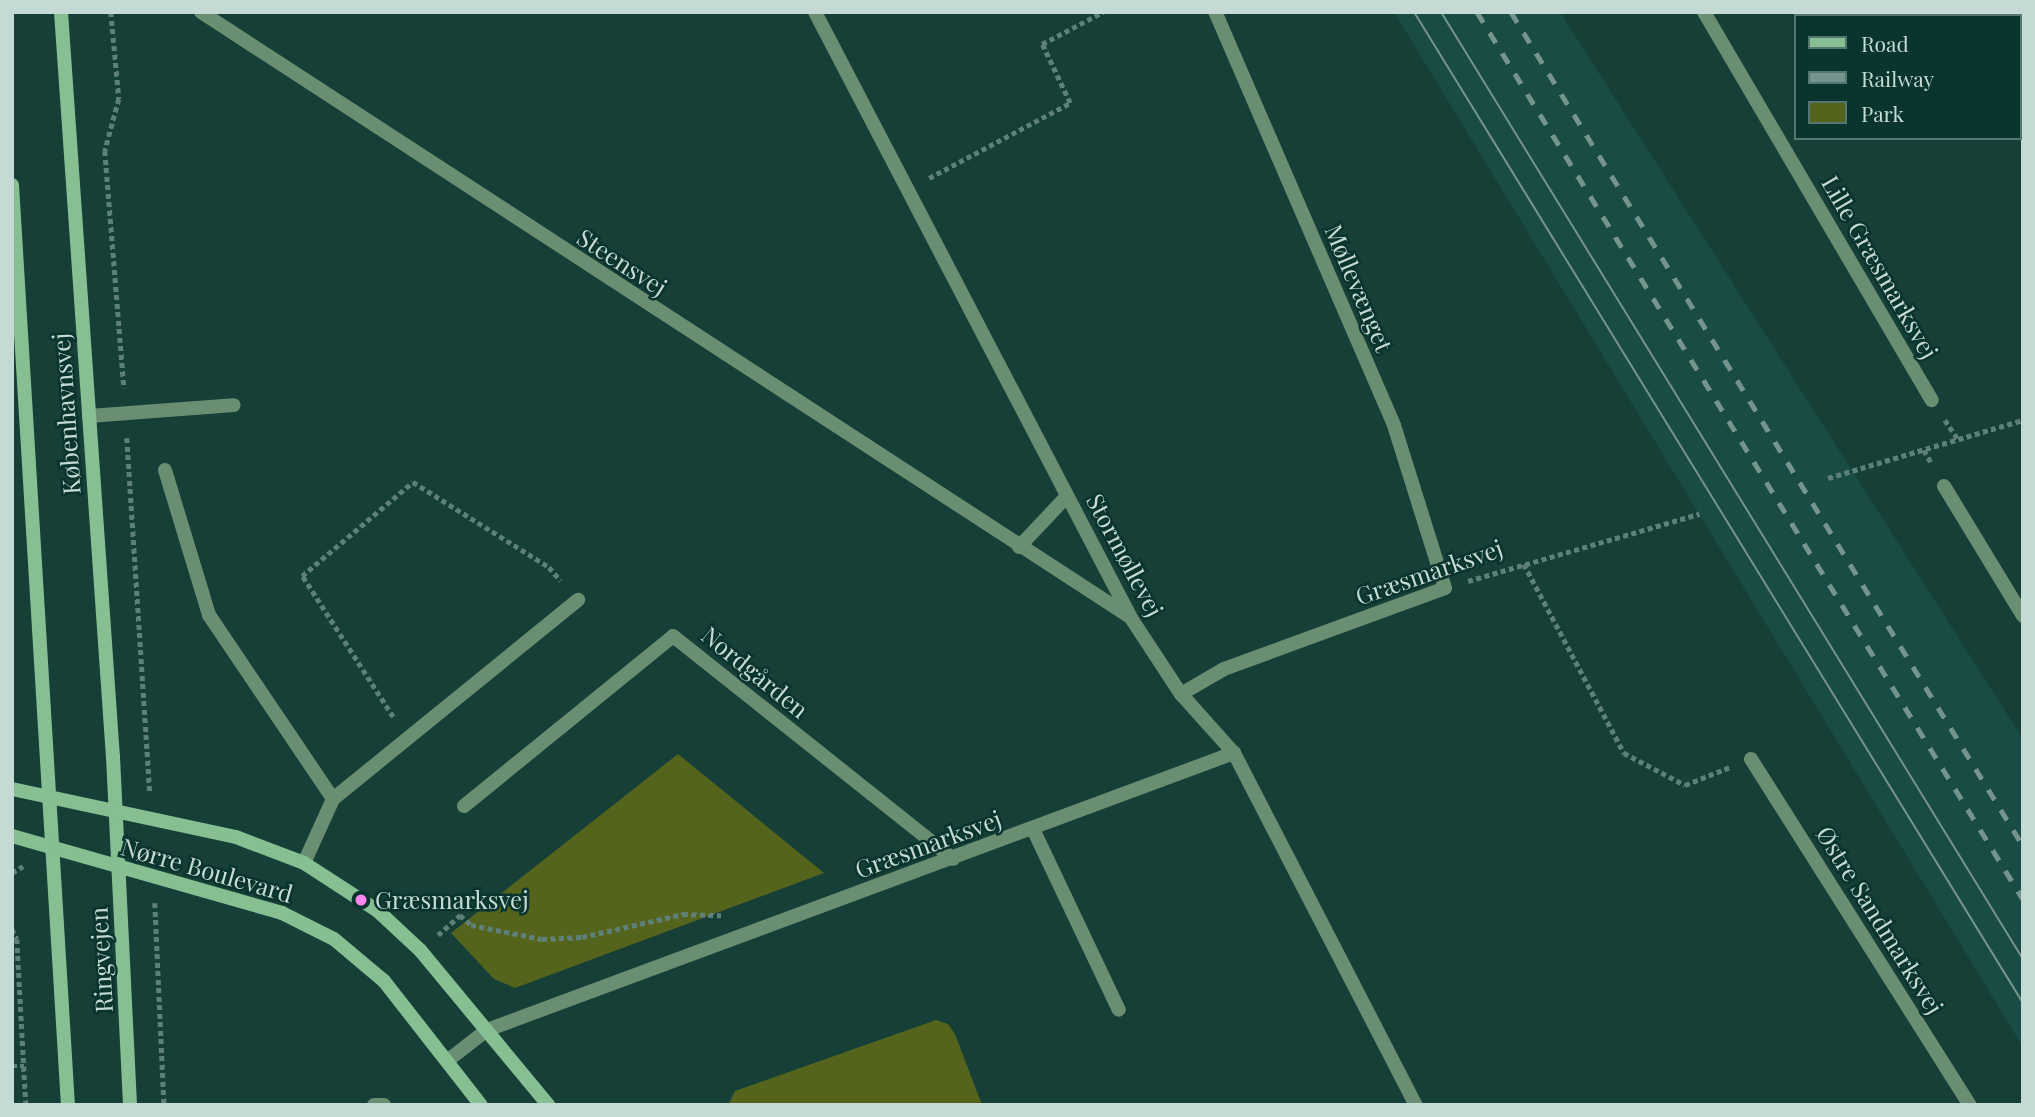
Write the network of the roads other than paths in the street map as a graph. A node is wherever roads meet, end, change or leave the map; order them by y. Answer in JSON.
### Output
{"nodes":[{"id":1,"x":61,"y":12,"type":"edge"},
{"id":2,"x":201,"y":12,"type":"edge"},
{"id":3,"x":815,"y":12,"type":"edge"},
{"id":4,"x":1215,"y":12,"type":"edge"},
{"id":5,"x":1704,"y":12,"type":"edge"},
{"id":6,"x":12,"y":185,"type":"edge"},
{"id":7,"x":1932,"y":400,"type":"dead end"},
{"id":8,"x":234,"y":405,"type":"dead end"},
{"id":9,"x":89,"y":416,"type":"junction"},
{"id":10,"x":165,"y":470,"type":"dead end"},
{"id":11,"x":1944,"y":486,"type":"dead end"},
{"id":12,"x":1067,"y":496,"type":"junction"},
{"id":13,"x":1019,"y":547,"type":"junction"},
{"id":14,"x":1445,"y":588,"type":"joint"},
{"id":15,"x":578,"y":600,"type":"road end"},
{"id":16,"x":2023,"y":616,"type":"edge"},
{"id":17,"x":1131,"y":618,"type":"junction"},
{"id":18,"x":1181,"y":694,"type":"junction"},
{"id":19,"x":1234,"y":753,"type":"junction"},
{"id":20,"x":1751,"y":759,"type":"road end"},
{"id":21,"x":12,"y":789,"type":"edge"},
{"id":22,"x":48,"y":797,"type":"junction"},
{"id":23,"x":333,"y":799,"type":"junction"},
{"id":24,"x":464,"y":806,"type":"dead end"},
{"id":25,"x":116,"y":813,"type":"junction"},
{"id":26,"x":1033,"y":829,"type":"junction"},
{"id":27,"x":12,"y":836,"type":"edge"},
{"id":28,"x":52,"y":848,"type":"junction"},
{"id":29,"x":953,"y":859,"type":"junction"},
{"id":30,"x":304,"y":863,"type":"junction"},
{"id":31,"x":119,"y":868,"type":"junction"},
{"id":32,"x":1119,"y":1010,"type":"dead end"},
{"id":33,"x":487,"y":1030,"type":"junction"},
{"id":34,"x":447,"y":1061,"type":"junction"},
{"id":35,"x":68,"y":1105,"type":"edge"},
{"id":36,"x":130,"y":1105,"type":"edge"},
{"id":37,"x":374,"y":1105,"type":"edge"},
{"id":38,"x":384,"y":1105,"type":"edge"},
{"id":39,"x":481,"y":1105,"type":"edge"},
{"id":40,"x":548,"y":1105,"type":"edge"},
{"id":41,"x":1416,"y":1105,"type":"edge"},
{"id":42,"x":1970,"y":1105,"type":"edge"}],
"edges":[{"from":1,"to":9,"type":"main road","name":"Københavnsvej"},
{"from":2,"to":13,"type":"street","name":"Steensvej"},
{"from":3,"to":12,"type":"street","name":"Stormøllevej"},
{"from":4,"to":14,"type":"street","name":"Møllevænget"},
{"from":5,"to":7,"type":"street","name":"Lille Græsmarksvej"},
{"from":6,"to":22,"type":"main road","name":"Københavnsvej"},
{"from":8,"to":9,"type":"street"},
{"from":9,"to":25,"type":"main road","name":"Københavnsvej"},
{"from":10,"to":23,"type":"street"},
{"from":11,"to":16,"type":"street"},
{"from":12,"to":13,"type":"street"},
{"from":12,"to":17,"type":"street","name":"Stormøllevej"},
{"from":13,"to":17,"type":"street","name":"Steensvej"},
{"from":14,"to":18,"type":"street","name":"Græsmarksvej"},
{"from":15,"to":23,"type":"street","name":"Nørre Boulevard"},
{"from":17,"to":18,"type":"street","name":"Stormøllevej"},
{"from":18,"to":19,"type":"street","name":"Stormøllevej"},
{"from":19,"to":26,"type":"street","name":"Græsmarksvej"},
{"from":19,"to":41,"type":"street","name":"Stormøllevej"},
{"from":20,"to":42,"type":"street","name":"Østre Sandmarksvej"},
{"from":21,"to":22,"type":"main road","name":"Nørre Boulevard"},
{"from":22,"to":25,"type":"main road","name":"Nørre Boulevard"},
{"from":22,"to":28,"type":"main road","name":"Københavnsvej"},
{"from":23,"to":30,"type":"street","name":"Nørre Boulevard"},
{"from":24,"to":29,"type":"street","name":"Nordgården"},
{"from":25,"to":30,"type":"main road","name":"Nørre Boulevard"},
{"from":25,"to":31,"type":"main road","name":"Ringvejen"},
{"from":26,"to":29,"type":"street","name":"Græsmarksvej"},
{"from":26,"to":32,"type":"street"},
{"from":27,"to":28,"type":"main road","name":"Nørre Boulevard"},
{"from":28,"to":31,"type":"main road","name":"Nørre Boulevard"},
{"from":28,"to":35,"type":"main road","name":"Ringvejen"},
{"from":29,"to":33,"type":"street","name":"Græsmarksvej"},
{"from":30,"to":33,"type":"main road","name":"Nørre Boulevard"},
{"from":31,"to":34,"type":"main road","name":"Nørre Boulevard"},
{"from":31,"to":36,"type":"main road","name":"Ringvejen"},
{"from":33,"to":34,"type":"street","name":"Græsmarksvej"},
{"from":33,"to":40,"type":"main road","name":"Nørre Boulevard"},
{"from":34,"to":39,"type":"main road","name":"Nørre Boulevard"},
{"from":37,"to":38,"type":"street"}]}
